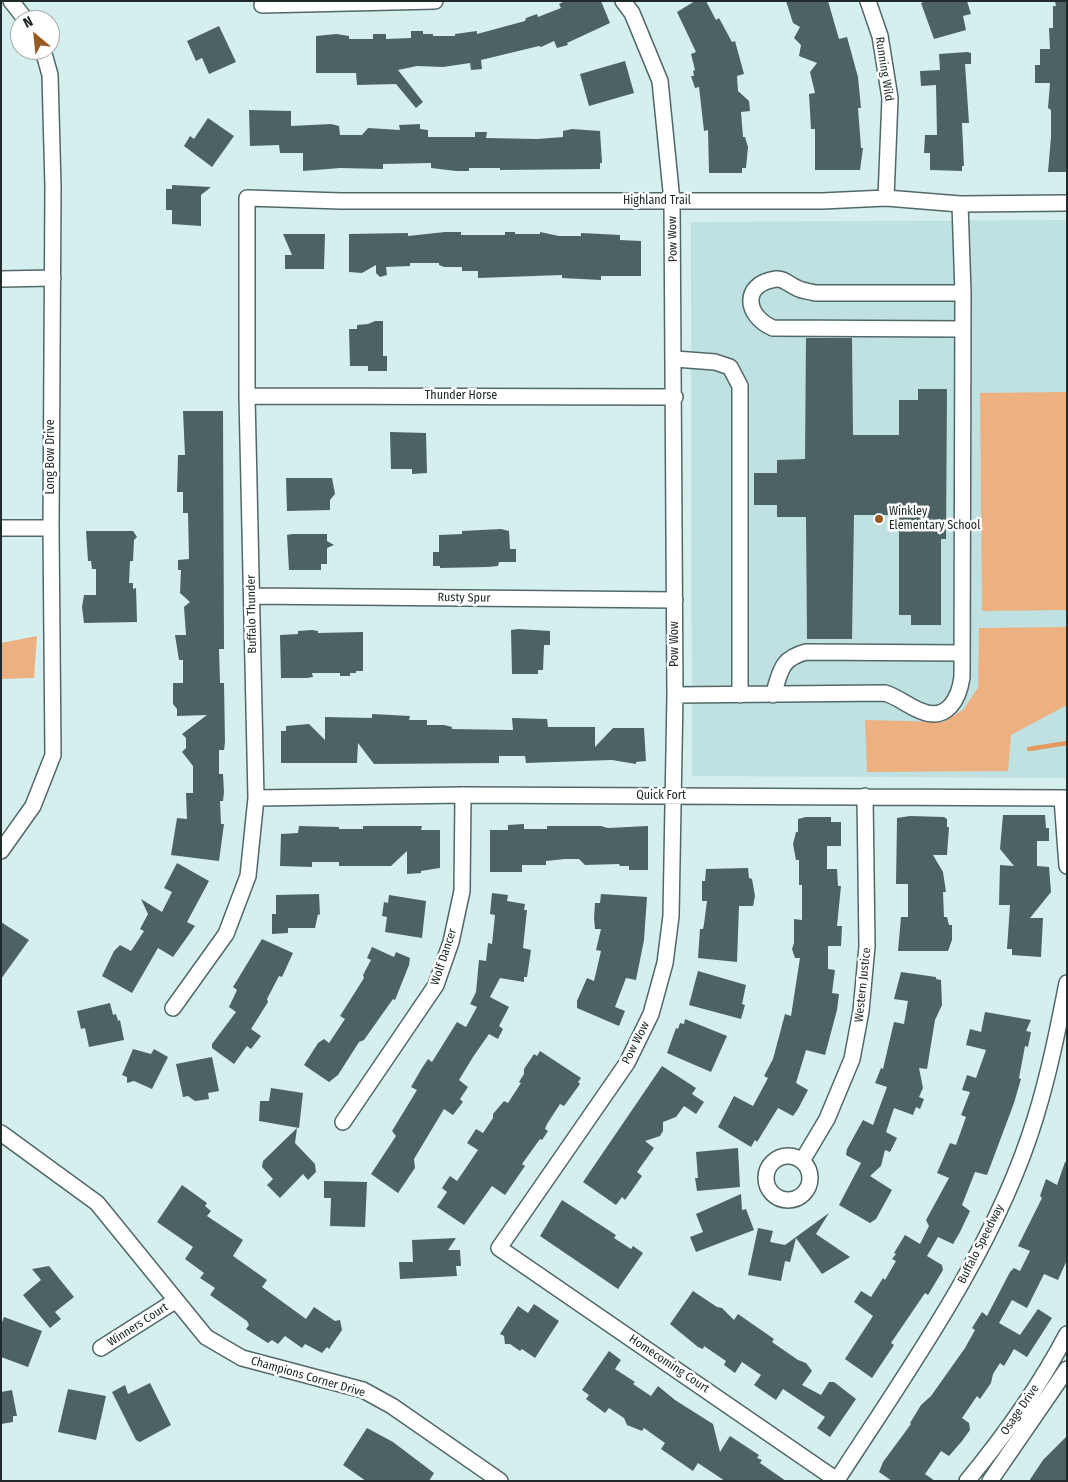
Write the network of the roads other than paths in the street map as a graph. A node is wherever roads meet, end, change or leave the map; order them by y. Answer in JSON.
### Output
{"nodes":[{"id":1,"x":435,"y":1,"type":"edge"},
{"id":2,"x":623,"y":1,"type":"edge"},
{"id":3,"x":868,"y":1,"type":"edge"},
{"id":4,"x":262,"y":5,"type":"dead end"},
{"id":5,"x":46,"y":60,"type":"edge"},
{"id":6,"x":247,"y":198,"type":"joint"},
{"id":7,"x":886,"y":198,"type":"junction"},
{"id":8,"x":672,"y":202,"type":"junction"},
{"id":9,"x":1067,"y":203,"type":"edge"},
{"id":10,"x":960,"y":204,"type":"junction"},
{"id":11,"x":53,"y":278,"type":"junction"},
{"id":12,"x":1,"y":279,"type":"edge"},
{"id":13,"x":963,"y":293,"type":"junction"},
{"id":14,"x":962,"y":329,"type":"junction"},
{"id":15,"x":674,"y":359,"type":"junction"},
{"id":16,"x":247,"y":396,"type":"junction"},
{"id":17,"x":675,"y":397,"type":"junction"},
{"id":18,"x":1,"y":528,"type":"edge"},
{"id":19,"x":51,"y":528,"type":"junction"},
{"id":20,"x":252,"y":596,"type":"junction"},
{"id":21,"x":675,"y":600,"type":"junction"},
{"id":22,"x":961,"y":653,"type":"junction"},
{"id":23,"x":675,"y":695,"type":"junction"},
{"id":24,"x":740,"y":695,"type":"junction"},
{"id":25,"x":773,"y":695,"type":"junction"},
{"id":26,"x":462,"y":795,"type":"junction"},
{"id":27,"x":674,"y":796,"type":"junction"},
{"id":28,"x":865,"y":796,"type":"junction"},
{"id":29,"x":256,"y":798,"type":"junction"},
{"id":30,"x":1065,"y":798,"type":"edge"},
{"id":31,"x":1,"y":851,"type":"edge"},
{"id":32,"x":1067,"y":866,"type":"edge"},
{"id":33,"x":1067,"y":983,"type":"edge"},
{"id":34,"x":173,"y":1008,"type":"dead end"},
{"id":35,"x":343,"y":1122,"type":"dead end"},
{"id":36,"x":1,"y":1133,"type":"edge"},
{"id":37,"x":802,"y":1161,"type":"dead end"},
{"id":38,"x":499,"y":1248,"type":"joint"},
{"id":39,"x":175,"y":1301,"type":"junction"},
{"id":40,"x":1067,"y":1334,"type":"edge"},
{"id":41,"x":101,"y":1348,"type":"dead end"},
{"id":42,"x":1067,"y":1369,"type":"edge"},
{"id":43,"x":837,"y":1480,"type":"edge"},
{"id":44,"x":500,"y":1481,"type":"edge"},
{"id":45,"x":967,"y":1481,"type":"edge"},
{"id":46,"x":990,"y":1481,"type":"edge"}],
"edges":[{"from":1,"to":4,"type":"street"},
{"from":2,"to":8,"type":"street","name":"Pow Wow"},
{"from":3,"to":7,"type":"street","name":"Running Wild"},
{"from":5,"to":11,"type":"street","name":"Long Bow Drive"},
{"from":6,"to":8,"type":"street","name":"Highland Trail"},
{"from":6,"to":16,"type":"street","name":"Buffalo Thunder"},
{"from":7,"to":8,"type":"street","name":"Highland Trail"},
{"from":7,"to":10,"type":"street","name":"Highland Trail"},
{"from":8,"to":15,"type":"street","name":"Pow Wow"},
{"from":9,"to":10,"type":"street","name":"Highland Trail"},
{"from":10,"to":13,"type":"street"},
{"from":11,"to":12,"type":"street"},
{"from":11,"to":19,"type":"street","name":"Long Bow Drive"},
{"from":13,"to":14,"type":"street"},
{"from":13,"to":14,"type":"street"},
{"from":14,"to":22,"type":"street"},
{"from":15,"to":17,"type":"street","name":"Pow Wow"},
{"from":15,"to":24,"type":"street"},
{"from":16,"to":17,"type":"street","name":"Thunder Horse"},
{"from":16,"to":20,"type":"street","name":"Buffalo Thunder"},
{"from":17,"to":21,"type":"street","name":"Pow Wow"},
{"from":18,"to":19,"type":"street"},
{"from":19,"to":31,"type":"street","name":"Long Bow Drive"},
{"from":20,"to":21,"type":"street","name":"Rusty Spur"},
{"from":20,"to":29,"type":"street","name":"Buffalo Thunder"},
{"from":21,"to":23,"type":"street","name":"Pow Wow"},
{"from":22,"to":25,"type":"street"},
{"from":22,"to":25,"type":"street"},
{"from":23,"to":24,"type":"street"},
{"from":23,"to":27,"type":"street","name":"Pow Wow"},
{"from":24,"to":25,"type":"street"},
{"from":26,"to":27,"type":"street","name":"Quick Fort"},
{"from":26,"to":29,"type":"street","name":"Quick Fort"},
{"from":26,"to":35,"type":"street","name":"Wolf Dancer"},
{"from":27,"to":28,"type":"street","name":"Quick Fort"},
{"from":27,"to":38,"type":"street","name":"Pow Wow"},
{"from":28,"to":30,"type":"street","name":"Quick Fort"},
{"from":28,"to":37,"type":"street","name":"Western Justice"},
{"from":29,"to":34,"type":"street","name":"Buffalo Thunder"},
{"from":30,"to":32,"type":"street"},
{"from":33,"to":43,"type":"street","name":"Buffalo Speedway"},
{"from":36,"to":39,"type":"street","name":"Champions Corner Drive"},
{"from":38,"to":43,"type":"street","name":"Homecoming Court"},
{"from":39,"to":41,"type":"street","name":"Winners Court"},
{"from":39,"to":44,"type":"street","name":"Champions Corner Drive"},
{"from":40,"to":45,"type":"street","name":"Osage Drive"},
{"from":42,"to":46,"type":"street","name":"Osage Drive"}]}
